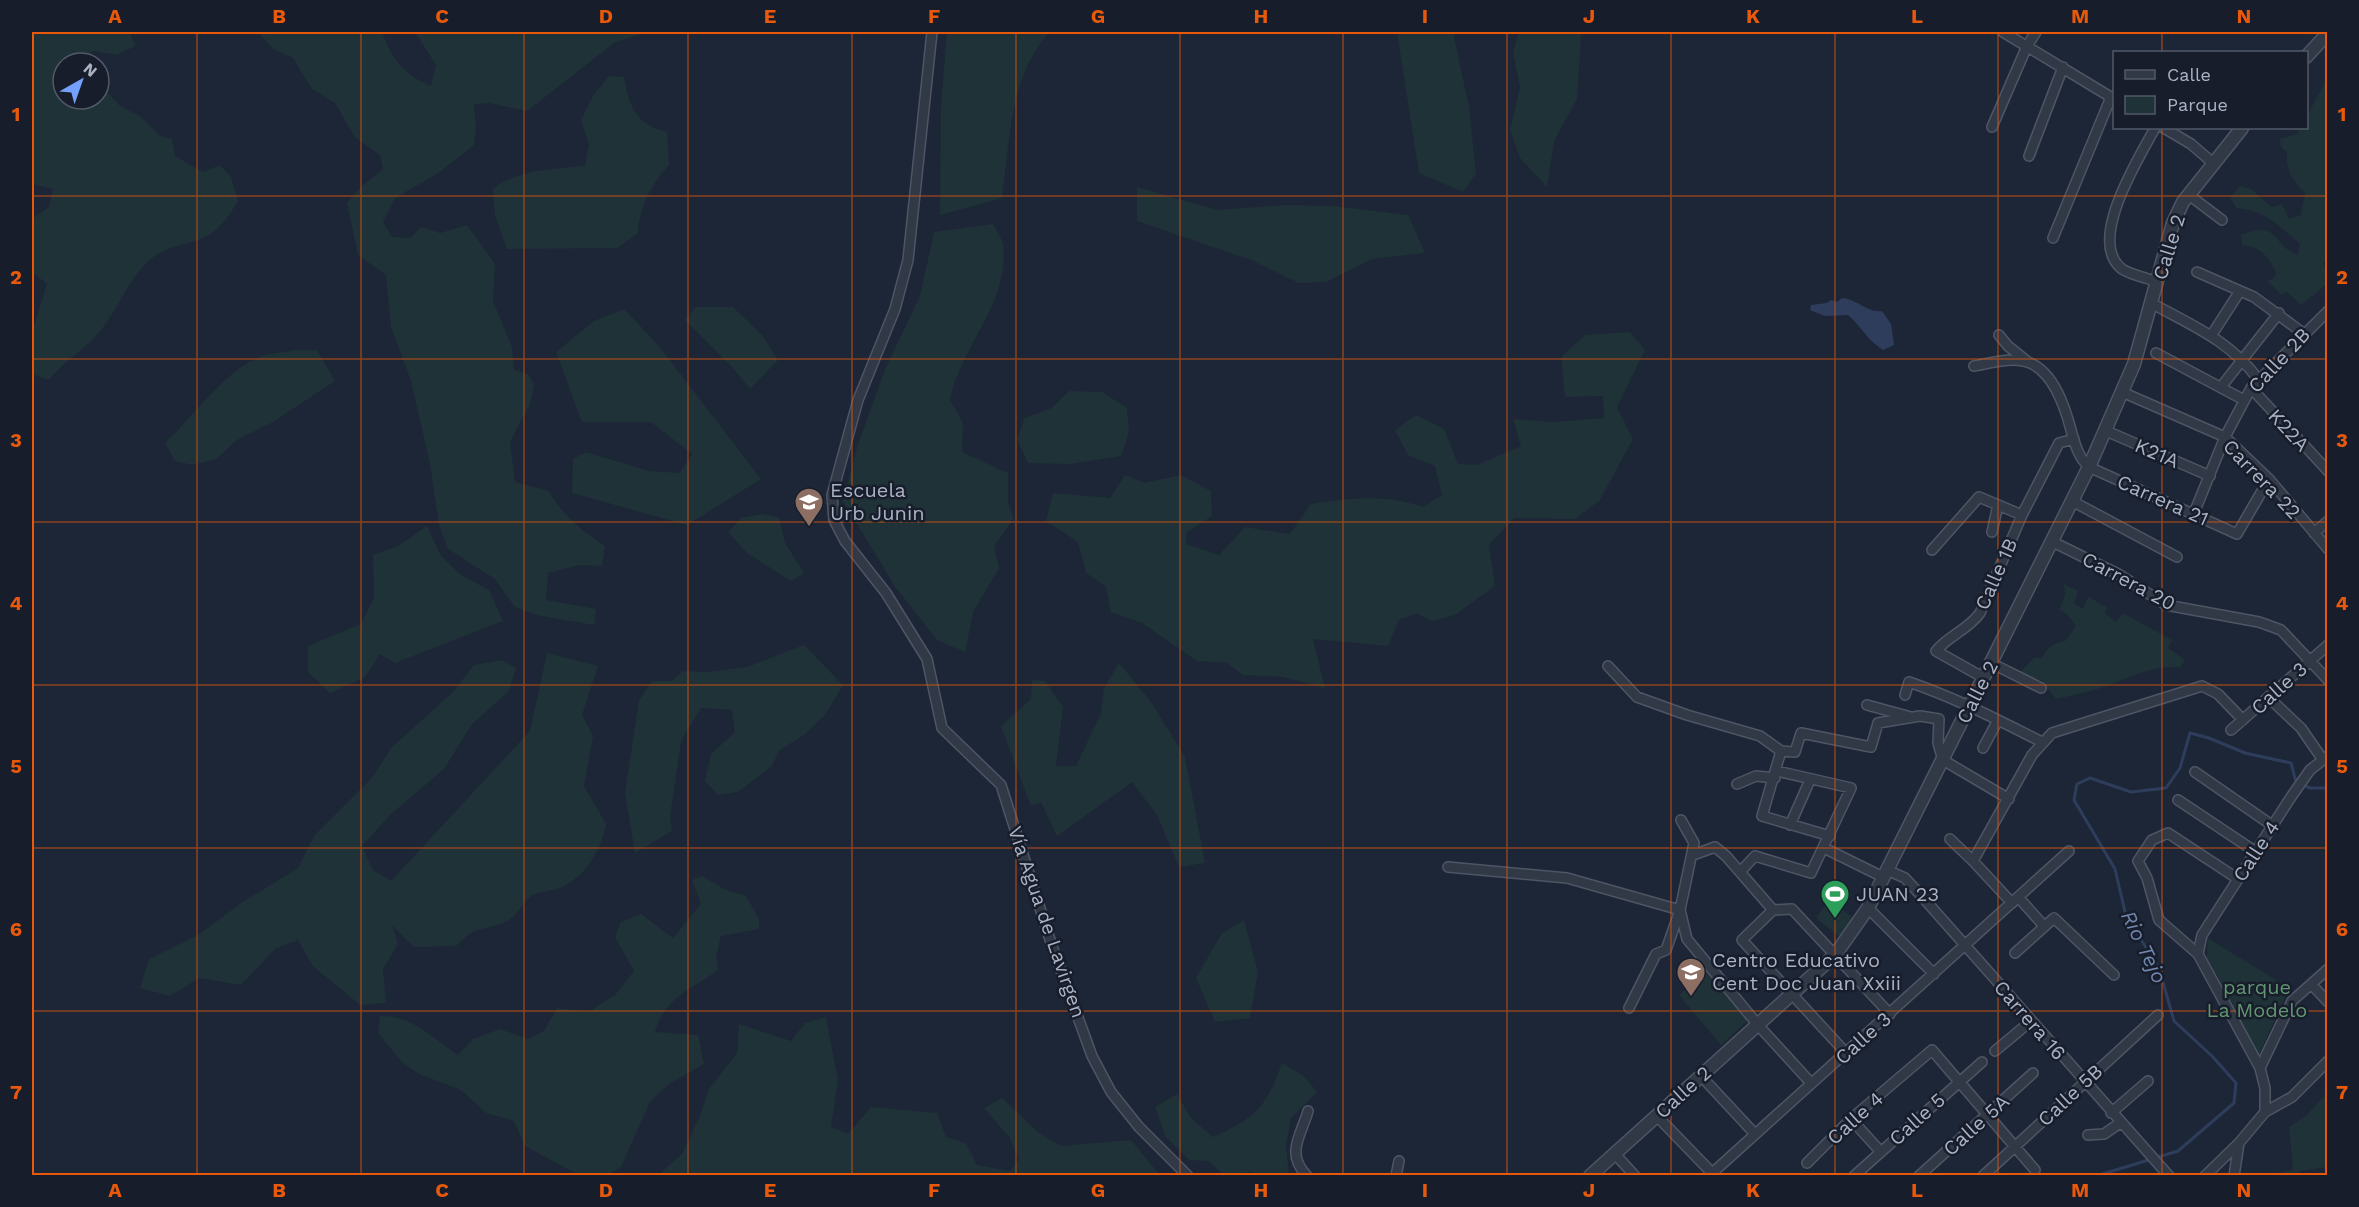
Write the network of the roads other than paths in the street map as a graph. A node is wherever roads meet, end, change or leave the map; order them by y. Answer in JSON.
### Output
{"nodes":[{"id":1,"x":932,"y":32,"type":"edge"},
{"id":2,"x":2003,"y":32,"type":"edge"},
{"id":3,"x":2036,"y":32,"type":"edge"},
{"id":4,"x":2328,"y":33,"type":"edge"},
{"id":5,"x":2027,"y":46,"type":"junction"},
{"id":6,"x":2308,"y":56,"type":"edge"},
{"id":7,"x":2063,"y":67,"type":"junction"},
{"id":8,"x":2113,"y":98,"type":"edge"},
{"id":9,"x":1992,"y":127,"type":"dead end"},
{"id":10,"x":2154,"y":129,"type":"edge"},
{"id":11,"x":2166,"y":129,"type":"edge"},
{"id":12,"x":2241,"y":129,"type":"edge"},
{"id":13,"x":2029,"y":156,"type":"dead end"},
{"id":14,"x":2213,"y":162,"type":"junction"},
{"id":15,"x":2189,"y":195,"type":"junction"},
{"id":16,"x":2222,"y":220,"type":"dead end"},
{"id":17,"x":2053,"y":238,"type":"dead end"},
{"id":18,"x":2197,"y":272,"type":"dead end"},
{"id":19,"x":2158,"y":282,"type":"junction"},
{"id":20,"x":2240,"y":291,"type":"junction"},
{"id":21,"x":2152,"y":304,"type":"junction"},
{"id":22,"x":2328,"y":311,"type":"edge"},
{"id":23,"x":2279,"y":313,"type":"junction"},
{"id":24,"x":2303,"y":333,"type":"junction"},
{"id":25,"x":1999,"y":335,"type":"dead end"},
{"id":26,"x":2211,"y":336,"type":"junction"},
{"id":27,"x":2156,"y":353,"type":"dead end"},
{"id":28,"x":2242,"y":357,"type":"junction"},
{"id":29,"x":2030,"y":363,"type":"junction"},
{"id":30,"x":1974,"y":366,"type":"dead end"},
{"id":31,"x":2258,"y":379,"type":"junction"},
{"id":32,"x":2221,"y":387,"type":"junction"},
{"id":33,"x":2251,"y":388,"type":"junction"},
{"id":34,"x":2122,"y":392,"type":"junction"},
{"id":35,"x":2244,"y":400,"type":"junction"},
{"id":36,"x":2104,"y":430,"type":"junction"},
{"id":37,"x":2225,"y":437,"type":"junction"},
{"id":38,"x":2074,"y":439,"type":"junction"},
{"id":39,"x":2089,"y":467,"type":"junction"},
{"id":40,"x":2328,"y":471,"type":"edge"},
{"id":41,"x":2210,"y":476,"type":"junction"},
{"id":42,"x":2269,"y":479,"type":"junction"},
{"id":43,"x":2072,"y":501,"type":"junction"},
{"id":44,"x":1998,"y":505,"type":"junction"},
{"id":45,"x":2194,"y":513,"type":"junction"},
{"id":46,"x":2022,"y":515,"type":"junction"},
{"id":47,"x":2328,"y":521,"type":"edge"},
{"id":48,"x":1992,"y":532,"type":"dead end"},
{"id":49,"x":2314,"y":533,"type":"junction"},
{"id":50,"x":2053,"y":542,"type":"junction"},
{"id":51,"x":2328,"y":549,"type":"edge"},
{"id":52,"x":1932,"y":550,"type":"dead end"},
{"id":53,"x":2177,"y":557,"type":"dead end"},
{"id":54,"x":2328,"y":645,"type":"edge"},
{"id":55,"x":2310,"y":660,"type":"junction"},
{"id":56,"x":1991,"y":663,"type":"junction"},
{"id":57,"x":1608,"y":666,"type":"dead end"},
{"id":58,"x":1984,"y":678,"type":"junction"},
{"id":59,"x":2328,"y":680,"type":"edge"},
{"id":60,"x":2041,"y":688,"type":"dead end"},
{"id":61,"x":1905,"y":694,"type":"dead end"},
{"id":62,"x":2268,"y":697,"type":"junction"},
{"id":63,"x":1970,"y":704,"type":"junction"},
{"id":64,"x":1867,"y":705,"type":"dead end"},
{"id":65,"x":1913,"y":718,"type":"junction"},
{"id":66,"x":1998,"y":720,"type":"junction"},
{"id":67,"x":2243,"y":720,"type":"junction"},
{"id":68,"x":2231,"y":730,"type":"dead end"},
{"id":69,"x":2043,"y":742,"type":"junction"},
{"id":70,"x":1983,"y":748,"type":"dead end"},
{"id":71,"x":1781,"y":751,"type":"junction"},
{"id":72,"x":2325,"y":758,"type":"edge"},
{"id":73,"x":1943,"y":760,"type":"junction"},
{"id":74,"x":2195,"y":772,"type":"dead end"},
{"id":75,"x":1776,"y":774,"type":"junction"},
{"id":76,"x":1810,"y":780,"type":"junction"},
{"id":77,"x":1737,"y":784,"type":"dead end"},
{"id":78,"x":2009,"y":799,"type":"junction"},
{"id":79,"x":2178,"y":800,"type":"dead end"},
{"id":80,"x":1681,"y":820,"type":"dead end"},
{"id":81,"x":1790,"y":825,"type":"junction"},
{"id":82,"x":2273,"y":826,"type":"junction"},
{"id":83,"x":1830,"y":836,"type":"junction"},
{"id":84,"x":1950,"y":839,"type":"dead end"},
{"id":85,"x":1824,"y":848,"type":"junction"},
{"id":86,"x":2069,"y":851,"type":"dead end"},
{"id":87,"x":2256,"y":852,"type":"junction"},
{"id":88,"x":1693,"y":855,"type":"junction"},
{"id":89,"x":1973,"y":861,"type":"junction"},
{"id":90,"x":1448,"y":867,"type":"dead end"},
{"id":91,"x":1740,"y":872,"type":"junction"},
{"id":92,"x":1885,"y":874,"type":"junction"},
{"id":93,"x":2238,"y":879,"type":"junction"},
{"id":94,"x":2015,"y":900,"type":"junction"},
{"id":95,"x":1868,"y":908,"type":"junction"},
{"id":96,"x":1680,"y":910,"type":"junction"},
{"id":97,"x":1773,"y":910,"type":"junction"},
{"id":98,"x":2044,"y":926,"type":"junction"},
{"id":99,"x":1966,"y":946,"type":"junction"},
{"id":100,"x":2015,"y":953,"type":"dead end"},
{"id":101,"x":2198,"y":954,"type":"junction"},
{"id":102,"x":1835,"y":955,"type":"junction"},
{"id":103,"x":2328,"y":969,"type":"edge"},
{"id":104,"x":1934,"y":974,"type":"junction"},
{"id":105,"x":2114,"y":975,"type":"dead end"},
{"id":106,"x":2311,"y":984,"type":"junction"},
{"id":107,"x":1792,"y":993,"type":"junction"},
{"id":108,"x":2328,"y":1002,"type":"edge"},
{"id":109,"x":1629,"y":1008,"type":"dead end"},
{"id":110,"x":1890,"y":1014,"type":"junction"},
{"id":111,"x":2158,"y":1015,"type":"dead end"},
{"id":112,"x":2031,"y":1021,"type":"junction"},
{"id":113,"x":1758,"y":1025,"type":"junction"},
{"id":114,"x":1995,"y":1051,"type":"dead end"},
{"id":115,"x":1847,"y":1054,"type":"junction"},
{"id":116,"x":2328,"y":1061,"type":"edge"},
{"id":117,"x":1982,"y":1062,"type":"dead end"},
{"id":118,"x":2260,"y":1068,"type":"junction"},
{"id":119,"x":2033,"y":1073,"type":"dead end"},
{"id":120,"x":1701,"y":1076,"type":"junction"},
{"id":121,"x":2148,"y":1081,"type":"dead end"},
{"id":122,"x":1958,"y":1082,"type":"junction"},
{"id":123,"x":2084,"y":1082,"type":"junction"},
{"id":124,"x":1811,"y":1083,"type":"junction"},
{"id":125,"x":1308,"y":1111,"type":"dead end"},
{"id":126,"x":2265,"y":1112,"type":"junction"},
{"id":127,"x":2111,"y":1113,"type":"junction"},
{"id":128,"x":1656,"y":1115,"type":"junction"},
{"id":129,"x":1987,"y":1116,"type":"junction"},
{"id":130,"x":1851,"y":1119,"type":"junction"},
{"id":131,"x":2120,"y":1123,"type":"junction"},
{"id":132,"x":1755,"y":1134,"type":"junction"},
{"id":133,"x":2088,"y":1135,"type":"dead end"},
{"id":134,"x":2239,"y":1143,"type":"junction"},
{"id":135,"x":2014,"y":1146,"type":"junction"},
{"id":136,"x":1881,"y":1152,"type":"junction"},
{"id":137,"x":1615,"y":1154,"type":"junction"},
{"id":138,"x":1399,"y":1161,"type":"dead end"},
{"id":139,"x":1807,"y":1163,"type":"dead end"},
{"id":140,"x":2035,"y":1170,"type":"dead end"},
{"id":141,"x":1711,"y":1174,"type":"edge"},
{"id":142,"x":1188,"y":1176,"type":"edge"},
{"id":143,"x":1307,"y":1176,"type":"edge"},
{"id":144,"x":1396,"y":1176,"type":"edge"},
{"id":145,"x":1590,"y":1176,"type":"edge"},
{"id":146,"x":1635,"y":1176,"type":"edge"},
{"id":147,"x":1854,"y":1176,"type":"edge"},
{"id":148,"x":1919,"y":1176,"type":"edge"},
{"id":149,"x":1983,"y":1176,"type":"edge"},
{"id":150,"x":2169,"y":1176,"type":"edge"},
{"id":151,"x":2205,"y":1176,"type":"edge"},
{"id":152,"x":2234,"y":1176,"type":"edge"}],
"edges":[{"from":1,"to":142,"type":"street","name":"Vía Agua de Lavirgen"},
{"from":2,"to":5,"type":"street"},
{"from":3,"to":5,"type":"street"},
{"from":4,"to":6,"type":"street"},
{"from":5,"to":7,"type":"street"},
{"from":5,"to":9,"type":"street"},
{"from":7,"to":8,"type":"street"},
{"from":7,"to":13,"type":"street"},
{"from":8,"to":17,"type":"street"},
{"from":10,"to":19,"type":"street"},
{"from":11,"to":14,"type":"street"},
{"from":12,"to":14,"type":"street","name":"Calle 2"},
{"from":14,"to":15,"type":"street","name":"Calle 2"},
{"from":15,"to":16,"type":"street"},
{"from":15,"to":19,"type":"street","name":"Calle 2"},
{"from":18,"to":20,"type":"street"},
{"from":19,"to":21,"type":"street","name":"Calle 2"},
{"from":20,"to":23,"type":"street"},
{"from":20,"to":26,"type":"street"},
{"from":21,"to":26,"type":"street"},
{"from":21,"to":34,"type":"street","name":"Calle 2"},
{"from":22,"to":24,"type":"street","name":"Calle 2B"},
{"from":23,"to":24,"type":"street"},
{"from":23,"to":28,"type":"street","name":"Calle 2B"},
{"from":24,"to":31,"type":"street","name":"Calle 2B"},
{"from":25,"to":29,"type":"street"},
{"from":26,"to":28,"type":"street"},
{"from":27,"to":32,"type":"street"},
{"from":28,"to":31,"type":"street"},
{"from":28,"to":32,"type":"street","name":"Calle 2B"},
{"from":29,"to":30,"type":"street"},
{"from":29,"to":38,"type":"street"},
{"from":31,"to":33,"type":"street","name":"Calle 2B"},
{"from":32,"to":35,"type":"street"},
{"from":33,"to":35,"type":"street","name":"Calle 2B"},
{"from":33,"to":40,"type":"street","name":"K22A"},
{"from":34,"to":36,"type":"street","name":"Calle 2"},
{"from":34,"to":37,"type":"street","name":"Carrera 22"},
{"from":35,"to":37,"type":"street","name":"Calle 2B"},
{"from":36,"to":39,"type":"street","name":"Calle 2"},
{"from":36,"to":41,"type":"street","name":"K21A"},
{"from":37,"to":41,"type":"street","name":"Calle 2B"},
{"from":37,"to":42,"type":"street","name":"Carrera 22"},
{"from":38,"to":39,"type":"street"},
{"from":38,"to":46,"type":"street"},
{"from":39,"to":43,"type":"street","name":"Calle 2"},
{"from":39,"to":45,"type":"street","name":"Carrera 21"},
{"from":41,"to":45,"type":"street","name":"Calle 2B"},
{"from":42,"to":45,"type":"street","name":"Carrera 21"},
{"from":42,"to":49,"type":"street","name":"Carrera 22"},
{"from":43,"to":50,"type":"street","name":"Calle 2"},
{"from":43,"to":53,"type":"street"},
{"from":44,"to":46,"type":"street"},
{"from":44,"to":48,"type":"street"},
{"from":44,"to":52,"type":"street"},
{"from":46,"to":58,"type":"street","name":"Calle 1B"},
{"from":47,"to":49,"type":"street"},
{"from":49,"to":51,"type":"street","name":"Carrera 22"},
{"from":50,"to":55,"type":"street","name":"Carrera 20"},
{"from":50,"to":56,"type":"street","name":"Calle 2"},
{"from":54,"to":55,"type":"street","name":"Calle 3"},
{"from":55,"to":59,"type":"street","name":"Carrera 20"},
{"from":55,"to":62,"type":"street","name":"Calle 3"},
{"from":56,"to":58,"type":"street","name":"Calle 2"},
{"from":56,"to":60,"type":"street"},
{"from":57,"to":71,"type":"street"},
{"from":58,"to":63,"type":"street","name":"Calle 2"},
{"from":61,"to":63,"type":"street"},
{"from":62,"to":67,"type":"street","name":"Calle 3"},
{"from":62,"to":72,"type":"street"},
{"from":63,"to":66,"type":"street"},
{"from":63,"to":73,"type":"street","name":"Calle 2"},
{"from":64,"to":65,"type":"street"},
{"from":65,"to":71,"type":"street"},
{"from":65,"to":73,"type":"street"},
{"from":66,"to":69,"type":"street"},
{"from":66,"to":70,"type":"street"},
{"from":67,"to":68,"type":"street","name":"Calle 3"},
{"from":67,"to":69,"type":"street"},
{"from":69,"to":78,"type":"street"},
{"from":71,"to":75,"type":"street"},
{"from":72,"to":82,"type":"street","name":"Calle 4"},
{"from":73,"to":78,"type":"street"},
{"from":73,"to":92,"type":"street","name":"Calle 2"},
{"from":74,"to":82,"type":"street"},
{"from":75,"to":76,"type":"street"},
{"from":75,"to":77,"type":"street"},
{"from":75,"to":81,"type":"street"},
{"from":76,"to":81,"type":"street"},
{"from":76,"to":83,"type":"street"},
{"from":78,"to":89,"type":"street"},
{"from":79,"to":87,"type":"street"},
{"from":80,"to":88,"type":"street"},
{"from":81,"to":83,"type":"street"},
{"from":82,"to":87,"type":"street","name":"Calle 4"},
{"from":83,"to":85,"type":"street"},
{"from":84,"to":89,"type":"street"},
{"from":85,"to":91,"type":"street"},
{"from":85,"to":92,"type":"street","name":"Carrera 16"},
{"from":86,"to":94,"type":"street","name":"Calle 3"},
{"from":87,"to":93,"type":"street","name":"Calle 4"},
{"from":88,"to":91,"type":"street"},
{"from":88,"to":96,"type":"street"},
{"from":89,"to":94,"type":"street"},
{"from":90,"to":96,"type":"street"},
{"from":91,"to":97,"type":"street"},
{"from":92,"to":95,"type":"street","name":"Calle 2"},
{"from":92,"to":99,"type":"street","name":"Carrera 16"},
{"from":93,"to":101,"type":"street","name":"Calle 4"},
{"from":93,"to":101,"type":"street"},
{"from":94,"to":98,"type":"street"},
{"from":94,"to":99,"type":"street","name":"Calle 3"},
{"from":95,"to":102,"type":"street","name":"Calle 2"},
{"from":95,"to":104,"type":"street"},
{"from":96,"to":109,"type":"street"},
{"from":96,"to":113,"type":"street"},
{"from":97,"to":102,"type":"street"},
{"from":97,"to":107,"type":"street"},
{"from":98,"to":100,"type":"street"},
{"from":98,"to":105,"type":"street"},
{"from":99,"to":104,"type":"street","name":"Calle 3"},
{"from":99,"to":112,"type":"street","name":"Carrera 16"},
{"from":101,"to":118,"type":"street"},
{"from":102,"to":107,"type":"street","name":"Calle 2"},
{"from":102,"to":110,"type":"street"},
{"from":103,"to":106,"type":"street"},
{"from":104,"to":110,"type":"street","name":"Calle 3"},
{"from":106,"to":108,"type":"street"},
{"from":106,"to":118,"type":"street"},
{"from":107,"to":113,"type":"street","name":"Calle 2"},
{"from":107,"to":115,"type":"street"},
{"from":110,"to":115,"type":"street","name":"Calle 3"},
{"from":111,"to":123,"type":"street","name":"Calle 5B"},
{"from":112,"to":114,"type":"street"},
{"from":112,"to":123,"type":"street","name":"Carrera 16"},
{"from":113,"to":120,"type":"street","name":"Calle 2"},
{"from":113,"to":124,"type":"street"},
{"from":115,"to":124,"type":"street","name":"Calle 3"},
{"from":116,"to":126,"type":"street"},
{"from":117,"to":122,"type":"street","name":"Calle 5"},
{"from":118,"to":126,"type":"street"},
{"from":119,"to":129,"type":"street","name":"Calle 5A"},
{"from":120,"to":128,"type":"street","name":"Calle 2"},
{"from":120,"to":132,"type":"street"},
{"from":121,"to":127,"type":"street"},
{"from":122,"to":129,"type":"street"},
{"from":122,"to":130,"type":"street","name":"Calle 4"},
{"from":122,"to":136,"type":"street","name":"Calle 5"},
{"from":123,"to":127,"type":"street","name":"Carrera 16"},
{"from":123,"to":135,"type":"street","name":"Calle 5B"},
{"from":124,"to":132,"type":"street","name":"Calle 3"},
{"from":125,"to":143,"type":"street"},
{"from":126,"to":134,"type":"street"},
{"from":127,"to":131,"type":"street","name":"Carrera 16"},
{"from":128,"to":137,"type":"street","name":"Calle 2"},
{"from":128,"to":141,"type":"street"},
{"from":129,"to":135,"type":"street"},
{"from":129,"to":148,"type":"street","name":"Calle 5A"},
{"from":130,"to":136,"type":"street"},
{"from":130,"to":139,"type":"street","name":"Calle 4"},
{"from":131,"to":133,"type":"street"},
{"from":131,"to":150,"type":"street","name":"Carrera 16"},
{"from":132,"to":141,"type":"street","name":"Calle 3"},
{"from":134,"to":151,"type":"street"},
{"from":134,"to":152,"type":"street"},
{"from":135,"to":140,"type":"street"},
{"from":135,"to":149,"type":"street","name":"Calle 5B"},
{"from":136,"to":147,"type":"street","name":"Calle 5"},
{"from":137,"to":145,"type":"street","name":"Calle 2"},
{"from":137,"to":146,"type":"street"},
{"from":138,"to":144,"type":"street"}]}
